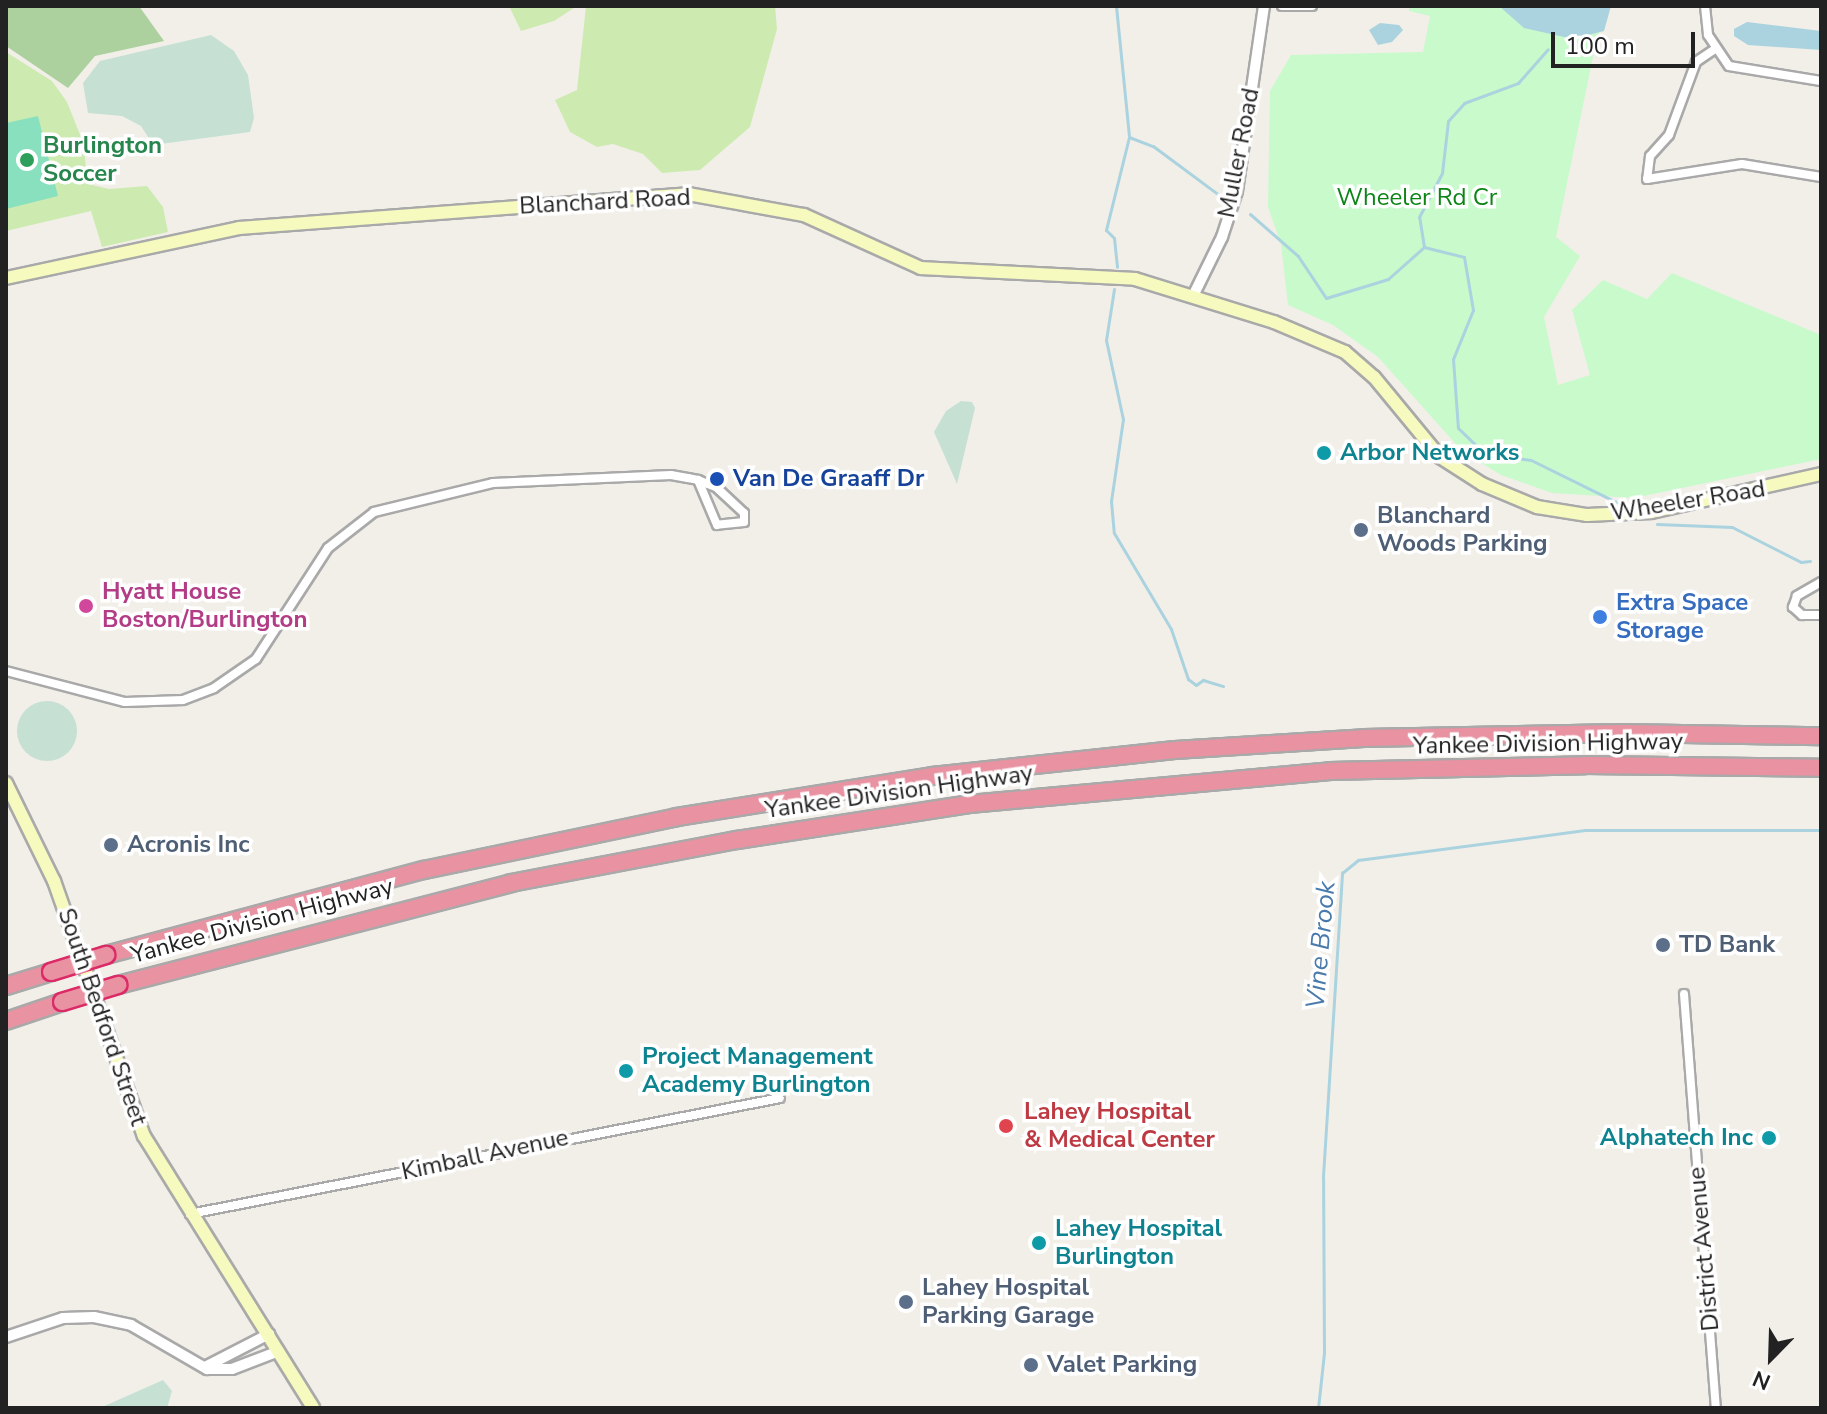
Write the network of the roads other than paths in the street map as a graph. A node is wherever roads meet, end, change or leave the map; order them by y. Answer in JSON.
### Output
{"nodes":[{"id":1,"x":1264,"y":6,"type":"edge"},
{"id":2,"x":1282,"y":6,"type":"edge"},
{"id":3,"x":1312,"y":6,"type":"edge"},
{"id":4,"x":1705,"y":6,"type":"edge"},
{"id":5,"x":1715,"y":49,"type":"junction"},
{"id":6,"x":1821,"y":81,"type":"edge"},
{"id":7,"x":1821,"y":177,"type":"edge"},
{"id":8,"x":6,"y":278,"type":"edge"},
{"id":9,"x":1194,"y":294,"type":"junction"},
{"id":10,"x":1821,"y":474,"type":"edge"},
{"id":11,"x":698,"y":480,"type":"junction"},
{"id":12,"x":1820,"y":578,"type":"edge"},
{"id":13,"x":1821,"y":615,"type":"edge"},
{"id":14,"x":6,"y":671,"type":"edge"},
{"id":15,"x":1821,"y":736,"type":"edge"},
{"id":16,"x":1821,"y":768,"type":"edge"},
{"id":17,"x":6,"y":783,"type":"edge"},
{"id":18,"x":6,"y":986,"type":"edge"},
{"id":19,"x":1684,"y":994,"type":"dead end"},
{"id":20,"x":6,"y":1021,"type":"edge"},
{"id":21,"x":780,"y":1098,"type":"dead end"},
{"id":22,"x":190,"y":1214,"type":"junction"},
{"id":23,"x":269,"y":1334,"type":"junction"},
{"id":24,"x":6,"y":1337,"type":"edge"},
{"id":25,"x":279,"y":1351,"type":"junction"},
{"id":26,"x":199,"y":1366,"type":"junction"},
{"id":27,"x":313,"y":1408,"type":"edge"},
{"id":28,"x":1716,"y":1408,"type":"edge"}],
"edges":[{"from":1,"to":9,"type":"street","name":"Muller Road"},
{"from":2,"to":3,"type":"street"},
{"from":4,"to":5,"type":"street"},
{"from":5,"to":6,"type":"street"},
{"from":5,"to":7,"type":"street"},
{"from":8,"to":9,"type":"main road","name":"Blanchard Road"},
{"from":9,"to":10,"type":"main road","name":"Wheeler Road"},
{"from":11,"to":11,"type":"street"},
{"from":11,"to":14,"type":"street"},
{"from":12,"to":13,"type":"street"},
{"from":15,"to":18,"type":"highway","name":"Yankee Division Highway","bridge":true},
{"from":16,"to":20,"type":"highway","name":"Yankee Division Highway","bridge":true},
{"from":17,"to":22,"type":"main road","name":"South Bedford Street"},
{"from":19,"to":28,"type":"street","name":"District Avenue"},
{"from":21,"to":22,"type":"street","name":"Kimball Avenue"},
{"from":22,"to":23,"type":"main road","name":"South Bedford Street"},
{"from":23,"to":25,"type":"main road","name":"South Bedford Street"},
{"from":23,"to":26,"type":"street"},
{"from":24,"to":26,"type":"street"},
{"from":25,"to":26,"type":"street"},
{"from":25,"to":27,"type":"main road","name":"South Bedford Street"}]}
